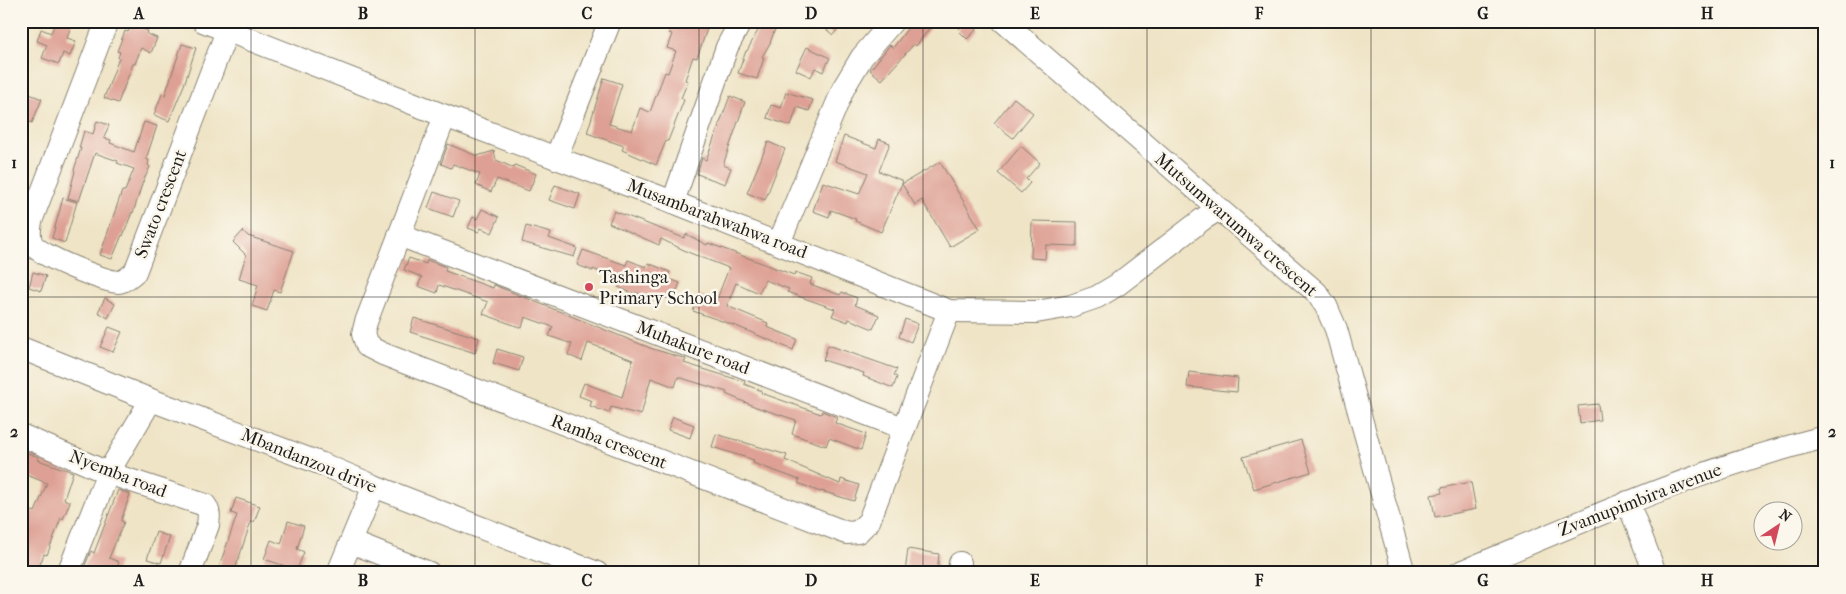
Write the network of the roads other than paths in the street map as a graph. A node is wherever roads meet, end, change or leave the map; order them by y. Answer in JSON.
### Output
{"nodes":[{"id":1,"x":107,"y":21,"type":"edge"},
{"id":2,"x":204,"y":21,"type":"edge"},
{"id":3,"x":610,"y":21,"type":"edge"},
{"id":4,"x":741,"y":21,"type":"edge"},
{"id":5,"x":893,"y":21,"type":"edge"},
{"id":6,"x":1003,"y":21,"type":"edge"},
{"id":7,"x":227,"y":31,"type":"junction"},
{"id":8,"x":445,"y":116,"type":"junction"},
{"id":9,"x":556,"y":158,"type":"junction"},
{"id":10,"x":673,"y":202,"type":"junction"},
{"id":11,"x":1219,"y":209,"type":"junction"},
{"id":12,"x":399,"y":236,"type":"junction"},
{"id":13,"x":780,"y":243,"type":"junction"},
{"id":14,"x":949,"y":311,"type":"junction"},
{"id":15,"x":21,"y":348,"type":"edge"},
{"id":16,"x":151,"y":400,"type":"junction"},
{"id":17,"x":903,"y":428,"type":"junction"},
{"id":18,"x":21,"y":435,"type":"edge"},
{"id":19,"x":1825,"y":437,"type":"edge"},
{"id":20,"x":108,"y":472,"type":"junction"},
{"id":21,"x":374,"y":486,"type":"junction"},
{"id":22,"x":1628,"y":502,"type":"junction"},
{"id":23,"x":351,"y":542,"type":"junction"},
{"id":24,"x":68,"y":573,"type":"edge"},
{"id":25,"x":190,"y":573,"type":"edge"},
{"id":26,"x":338,"y":573,"type":"edge"},
{"id":27,"x":429,"y":573,"type":"edge"},
{"id":28,"x":598,"y":573,"type":"edge"},
{"id":29,"x":1404,"y":573,"type":"edge"},
{"id":30,"x":1458,"y":573,"type":"edge"},
{"id":31,"x":1655,"y":573,"type":"edge"}],
"edges":[{"from":1,"to":7,"type":"street","name":"Swato crescent"},
{"from":2,"to":7,"type":"street","name":"Musambarahwahwa road"},
{"from":3,"to":9,"type":"street"},
{"from":4,"to":10,"type":"street"},
{"from":5,"to":13,"type":"street"},
{"from":6,"to":11,"type":"street","name":"Mutsumwarumwa crescent"},
{"from":7,"to":8,"type":"street","name":"Musambarahwahwa road"},
{"from":8,"to":9,"type":"street","name":"Musambarahwahwa road"},
{"from":8,"to":12,"type":"street","name":"Ramba crescent"},
{"from":9,"to":10,"type":"street","name":"Musambarahwahwa road"},
{"from":10,"to":13,"type":"street","name":"Musambarahwahwa road"},
{"from":11,"to":14,"type":"street","name":"Musambarahwahwa road"},
{"from":11,"to":29,"type":"street","name":"Mutsumwarumwa crescent"},
{"from":12,"to":17,"type":"street","name":"Muhakure road"},
{"from":12,"to":17,"type":"street","name":"Ramba crescent"},
{"from":13,"to":14,"type":"street","name":"Musambarahwahwa road"},
{"from":14,"to":17,"type":"street","name":"Ramba crescent"},
{"from":15,"to":16,"type":"street","name":"Mbandanzou drive"},
{"from":16,"to":20,"type":"street"},
{"from":16,"to":21,"type":"street","name":"Mbandanzou drive"},
{"from":18,"to":20,"type":"street","name":"Nyemba road"},
{"from":19,"to":22,"type":"street","name":"Zvamupimbira avenue"},
{"from":20,"to":24,"type":"street"},
{"from":20,"to":25,"type":"street","name":"Nyemba road"},
{"from":21,"to":23,"type":"street"},
{"from":21,"to":28,"type":"street","name":"Mbandanzou drive"},
{"from":22,"to":30,"type":"street","name":"Zvamupimbira avenue"},
{"from":22,"to":31,"type":"street"},
{"from":23,"to":26,"type":"street"},
{"from":23,"to":27,"type":"street"}]}
